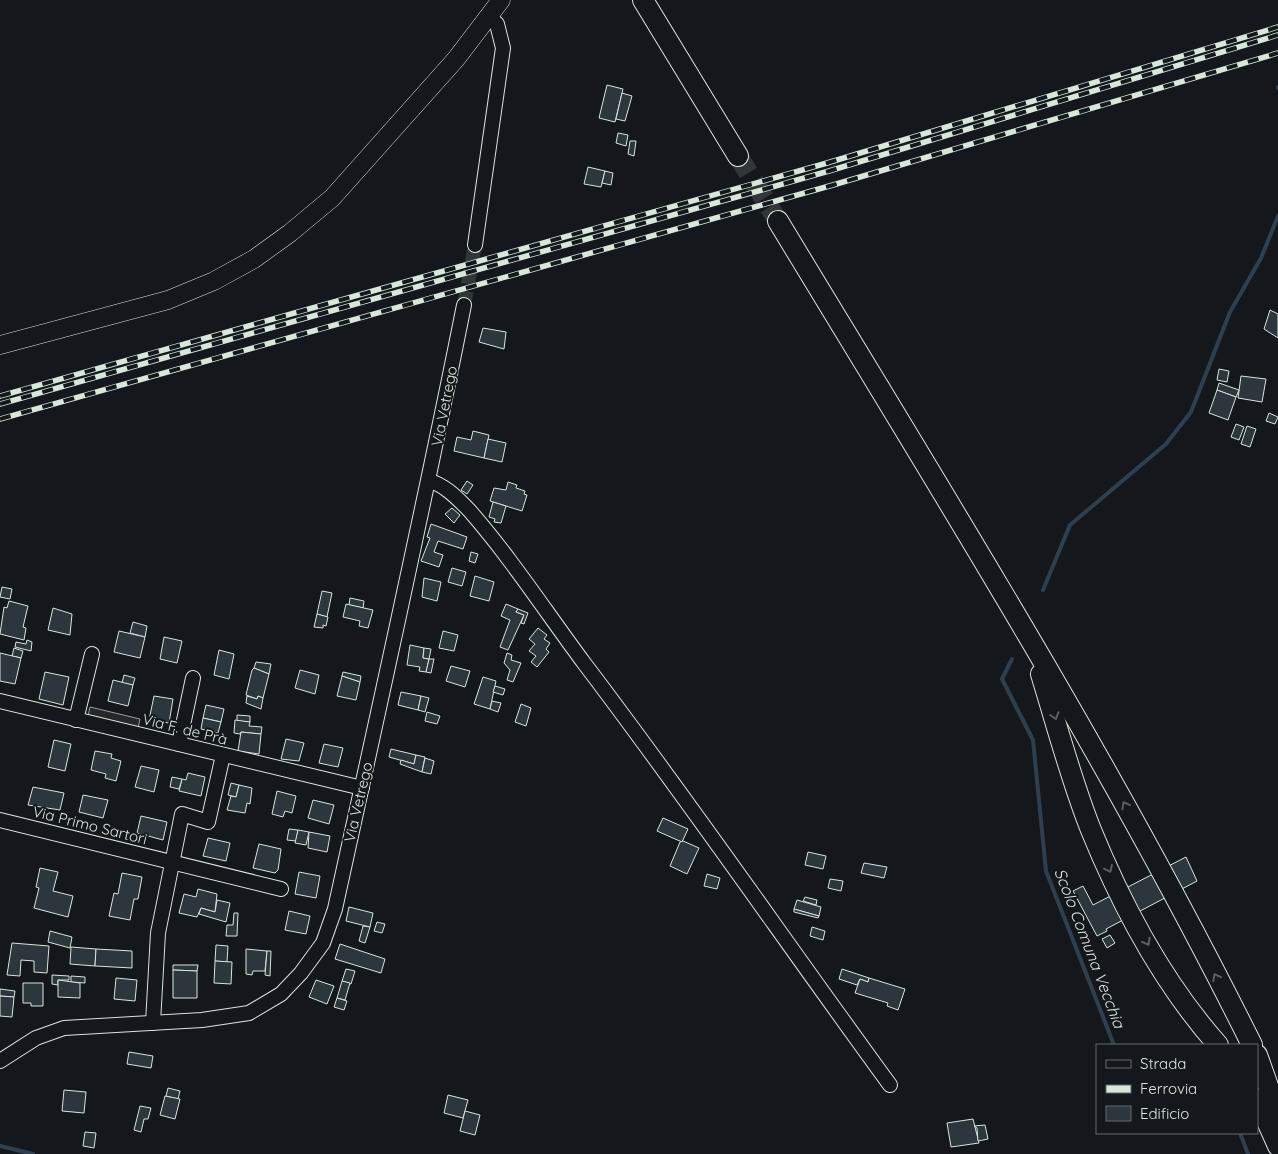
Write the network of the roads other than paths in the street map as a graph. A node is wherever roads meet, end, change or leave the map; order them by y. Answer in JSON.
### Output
{"nodes":[{"id":1,"x":501,"y":0,"type":"edge"},
{"id":2,"x":643,"y":0,"type":"edge"},
{"id":3,"x":490,"y":17,"type":"junction"},
{"id":4,"x":738,"y":156,"type":"tunnel mouth"},
{"id":5,"x":778,"y":220,"type":"tunnel mouth"},
{"id":6,"x":475,"y":245,"type":"tunnel mouth"},
{"id":7,"x":464,"y":305,"type":"tunnel mouth"},
{"id":8,"x":0,"y":345,"type":"edge"},
{"id":9,"x":429,"y":481,"type":"junction"},
{"id":10,"x":1029,"y":637,"type":"junction"},
{"id":11,"x":92,"y":654,"type":"dead end"},
{"id":12,"x":193,"y":678,"type":"dead end"},
{"id":13,"x":0,"y":701,"type":"edge"},
{"id":14,"x":76,"y":720,"type":"junction"},
{"id":15,"x":179,"y":744,"type":"junction"},
{"id":16,"x":223,"y":755,"type":"junction"},
{"id":17,"x":362,"y":788,"type":"junction"},
{"id":18,"x":0,"y":820,"type":"edge"},
{"id":19,"x":172,"y":862,"type":"junction"},
{"id":20,"x":281,"y":889,"type":"dead end"},
{"id":21,"x":153,"y":1023,"type":"junction"},
{"id":22,"x":1217,"y":1044,"type":"edge"},
{"id":23,"x":1251,"y":1044,"type":"edge"},
{"id":24,"x":1258,"y":1059,"type":"edge"},
{"id":25,"x":0,"y":1061,"type":"edge"},
{"id":26,"x":890,"y":1084,"type":"dead end"},
{"id":27,"x":1258,"y":1100,"type":"edge"},
{"id":28,"x":1273,"y":1118,"type":"edge"},
{"id":29,"x":1278,"y":1146,"type":"edge"},
{"id":30,"x":1277,"y":1154,"type":"edge"}],
"edges":[{"from":1,"to":3,"type":"main road"},
{"from":2,"to":4,"type":"highway"},
{"from":3,"to":6,"type":"street"},
{"from":3,"to":8,"type":"main road"},
{"from":5,"to":10,"type":"highway"},
{"from":7,"to":9,"type":"street","name":"Via Vetrego"},
{"from":9,"to":17,"type":"street","name":"Via Vetrego"},
{"from":9,"to":26,"type":"street"},
{"from":10,"to":22,"type":"highway","one_way":true},
{"from":23,"to":10,"type":"highway","one_way":true},
{"from":11,"to":14,"type":"street"},
{"from":12,"to":15,"type":"street"},
{"from":13,"to":14,"type":"street","name":"Via F. de Prà"},
{"from":14,"to":15,"type":"street","name":"Via F. de Prà"},
{"from":15,"to":16,"type":"street","name":"Via F. de Prà"},
{"from":16,"to":17,"type":"street","name":"Via F. de Prà"},
{"from":16,"to":19,"type":"street"},
{"from":17,"to":21,"type":"street","name":"Via Vetrego"},
{"from":18,"to":19,"type":"street","name":"Via Primo Sartori"},
{"from":19,"to":20,"type":"street","name":"Via Primo Sartori"},
{"from":19,"to":21,"type":"street"},
{"from":21,"to":25,"type":"street","name":"Via Vetrego"},
{"from":24,"to":28,"type":"highway"},
{"from":27,"to":28,"type":"highway"},
{"from":28,"to":29,"type":"highway"},
{"from":28,"to":30,"type":"highway"}]}
